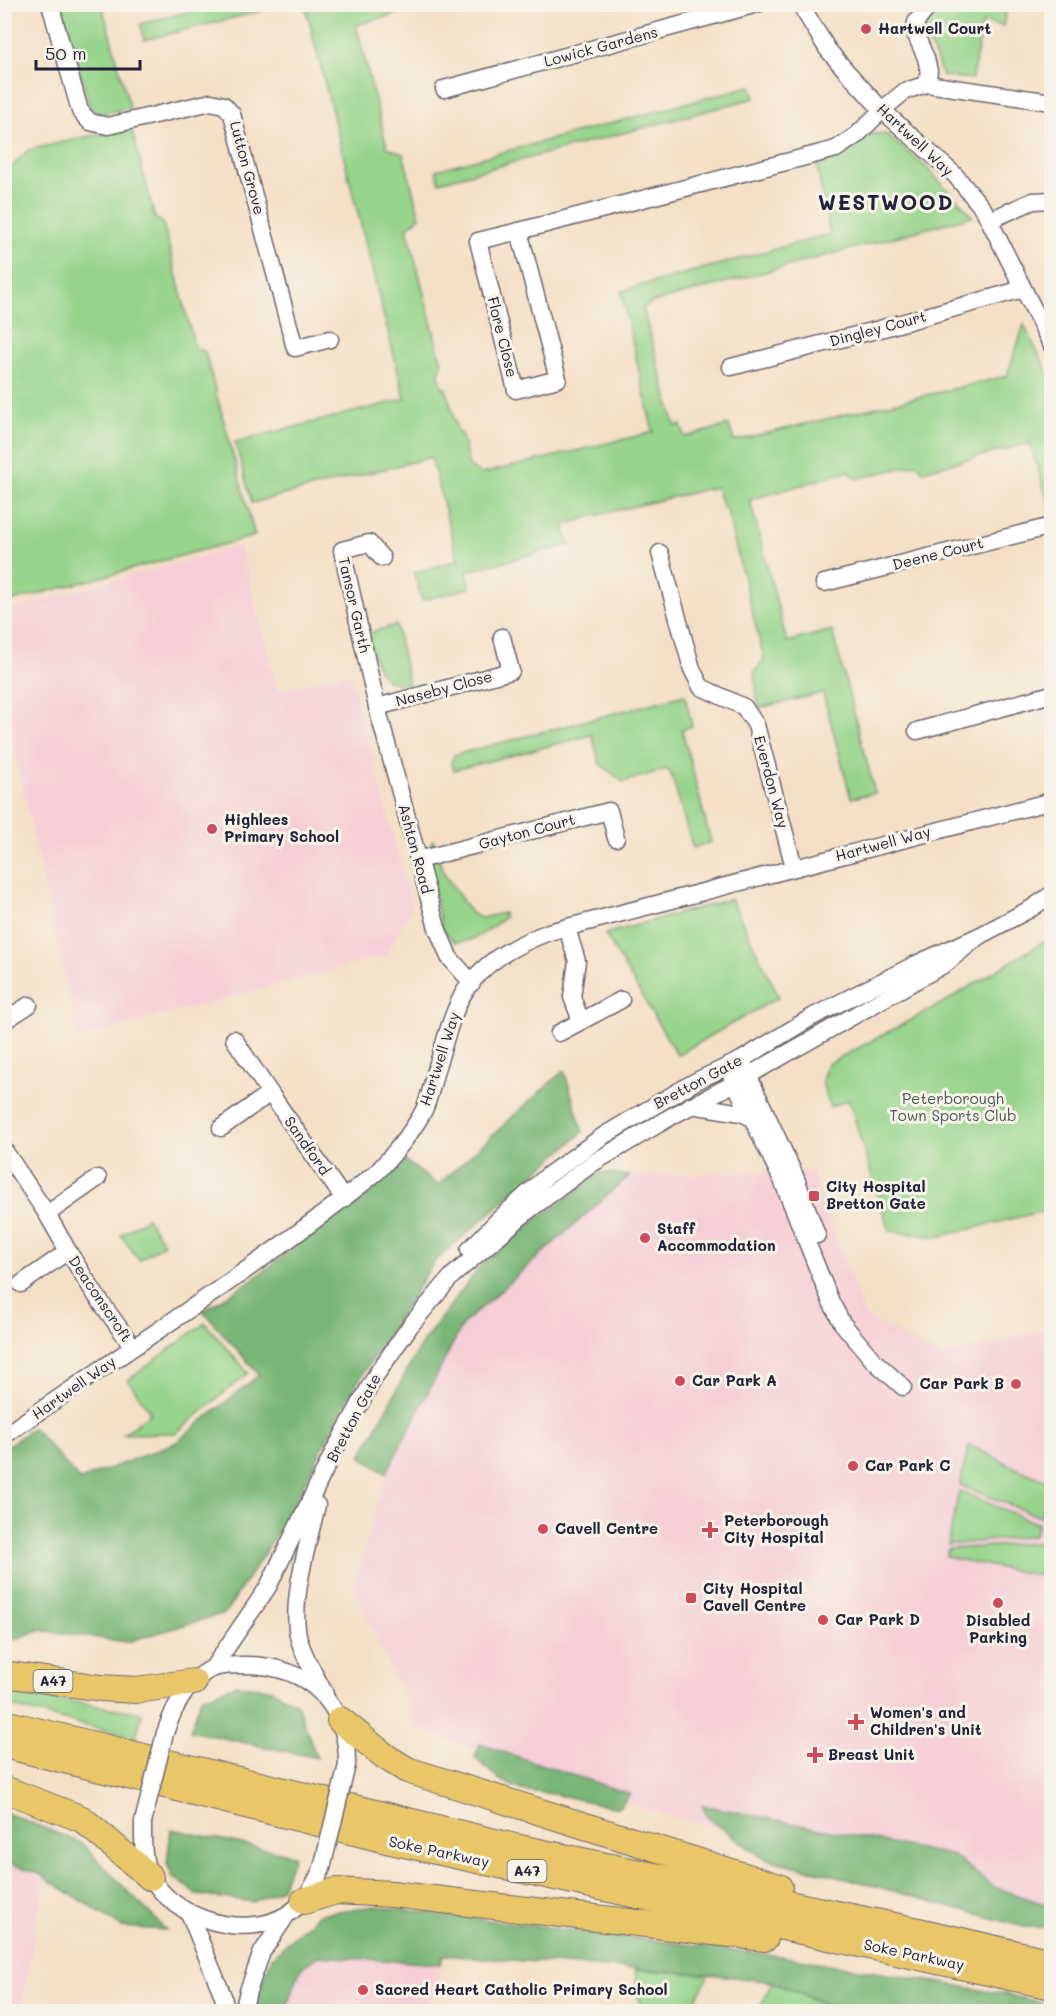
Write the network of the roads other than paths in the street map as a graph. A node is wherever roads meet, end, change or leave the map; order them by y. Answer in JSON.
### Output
{"nodes":[{"id":1,"x":50,"y":4,"type":"edge"},
{"id":2,"x":757,"y":4,"type":"edge"},
{"id":3,"x":800,"y":4,"type":"edge"},
{"id":4,"x":931,"y":4,"type":"edge"},
{"id":5,"x":927,"y":84,"type":"junction"},
{"id":6,"x":444,"y":89,"type":"dead end"},
{"id":7,"x":1052,"y":102,"type":"edge"},
{"id":8,"x":882,"y":110,"type":"junction"},
{"id":9,"x":1052,"y":200,"type":"edge"},
{"id":10,"x":990,"y":220,"type":"junction"},
{"id":11,"x":519,"y":231,"type":"junction"},
{"id":12,"x":1023,"y":289,"type":"junction"},
{"id":13,"x":330,"y":339,"type":"dead end"},
{"id":14,"x":1052,"y":346,"type":"edge"},
{"id":15,"x":731,"y":367,"type":"dead end"},
{"id":16,"x":1052,"y":526,"type":"edge"},
{"id":17,"x":660,"y":553,"type":"dead end"},
{"id":18,"x":382,"y":558,"type":"dead end"},
{"id":19,"x":824,"y":583,"type":"dead end"},
{"id":20,"x":502,"y":637,"type":"dead end"},
{"id":21,"x":1052,"y":694,"type":"edge"},
{"id":22,"x":377,"y":707,"type":"junction"},
{"id":23,"x":917,"y":731,"type":"dead end"},
{"id":24,"x":1052,"y":801,"type":"edge"},
{"id":25,"x":616,"y":838,"type":"dead end"},
{"id":26,"x":418,"y":860,"type":"junction"},
{"id":27,"x":794,"y":867,"type":"junction"},
{"id":28,"x":1052,"y":894,"type":"edge"},
{"id":29,"x":567,"y":928,"type":"junction"},
{"id":30,"x":979,"y":936,"type":"junction"},
{"id":31,"x":472,"y":983,"type":"junction"},
{"id":32,"x":621,"y":1000,"type":"dead end"},
{"id":33,"x":29,"y":1005,"type":"dead end"},
{"id":34,"x":4,"y":1021,"type":"edge"},
{"id":35,"x":581,"y":1021,"type":"junction"},
{"id":36,"x":559,"y":1033,"type":"dead end"},
{"id":37,"x":234,"y":1039,"type":"dead end"},
{"id":38,"x":734,"y":1063,"type":"junction"},
{"id":39,"x":742,"y":1079,"type":"junction"},
{"id":40,"x":270,"y":1093,"type":"junction"},
{"id":41,"x":690,"y":1105,"type":"junction"},
{"id":42,"x":752,"y":1118,"type":"junction"},
{"id":43,"x":220,"y":1128,"type":"dead end"},
{"id":44,"x":4,"y":1150,"type":"edge"},
{"id":45,"x":99,"y":1178,"type":"dead end"},
{"id":46,"x":344,"y":1199,"type":"junction"},
{"id":47,"x":47,"y":1214,"type":"junction"},
{"id":48,"x":68,"y":1251,"type":"junction"},
{"id":49,"x":452,"y":1276,"type":"junction"},
{"id":50,"x":21,"y":1284,"type":"dead end"},
{"id":51,"x":860,"y":1342,"type":"junction"},
{"id":52,"x":133,"y":1347,"type":"junction"},
{"id":53,"x":903,"y":1387,"type":"dead end"},
{"id":54,"x":4,"y":1436,"type":"edge"},
{"id":55,"x":324,"y":1476,"type":"junction"},
{"id":56,"x":4,"y":1674,"type":"edge"},
{"id":57,"x":203,"y":1675,"type":"junction"},
{"id":58,"x":326,"y":1697,"type":"junction"},
{"id":59,"x":340,"y":1720,"type":"junction"},
{"id":60,"x":4,"y":1723,"type":"edge"},
{"id":61,"x":4,"y":1745,"type":"edge"},
{"id":62,"x":4,"y":1789,"type":"edge"},
{"id":63,"x":150,"y":1877,"type":"junction"},
{"id":64,"x":295,"y":1908,"type":"junction"},
{"id":65,"x":189,"y":1912,"type":"junction"},
{"id":66,"x":911,"y":1942,"type":"junction"},
{"id":67,"x":1052,"y":1962,"type":"edge"},
{"id":68,"x":1052,"y":1986,"type":"edge"},
{"id":69,"x":226,"y":2012,"type":"edge"},
{"id":70,"x":243,"y":2012,"type":"edge"}],
"edges":[{"from":1,"to":13,"type":"street","name":"Lutton Grove"},
{"from":2,"to":6,"type":"street","name":"Lowick Gardens"},
{"from":3,"to":8,"type":"street","name":"Hartwell Way"},
{"from":4,"to":5,"type":"street"},
{"from":5,"to":7,"type":"street"},
{"from":5,"to":8,"type":"street","name":"Flore Close"},
{"from":8,"to":10,"type":"street","name":"Hartwell Way"},
{"from":8,"to":11,"type":"street","name":"Flore Close"},
{"from":9,"to":10,"type":"street"},
{"from":10,"to":12,"type":"street","name":"Hartwell Way"},
{"from":11,"to":11,"type":"street","name":"Flore Close"},
{"from":12,"to":14,"type":"street","name":"Hartwell Way"},
{"from":12,"to":15,"type":"street","name":"Dingley Court"},
{"from":16,"to":19,"type":"street","name":"Deene Court"},
{"from":17,"to":27,"type":"street","name":"Everdon Way"},
{"from":18,"to":22,"type":"street","name":"Tansor Garth"},
{"from":20,"to":22,"type":"street","name":"Naseby Close"},
{"from":21,"to":23,"type":"street"},
{"from":22,"to":26,"type":"street","name":"Ashton Road"},
{"from":24,"to":27,"type":"street","name":"Hartwell Way"},
{"from":25,"to":26,"type":"street","name":"Gayton Court"},
{"from":26,"to":31,"type":"street","name":"Ashton Road"},
{"from":27,"to":29,"type":"street","name":"Hartwell Way"},
{"from":28,"to":30,"type":"street","name":"Bretton Gate"},
{"from":29,"to":31,"type":"street","name":"Hartwell Way"},
{"from":29,"to":35,"type":"street"},
{"from":30,"to":38,"type":"street","name":"Bretton Gate"},
{"from":30,"to":39,"type":"street","name":"Bretton Gate"},
{"from":31,"to":46,"type":"street","name":"Hartwell Way"},
{"from":32,"to":35,"type":"street"},
{"from":33,"to":34,"type":"street"},
{"from":35,"to":36,"type":"street"},
{"from":37,"to":40,"type":"street","name":"Sandford"},
{"from":38,"to":39,"type":"street"},
{"from":38,"to":49,"type":"street","name":"Bretton Gate"},
{"from":39,"to":41,"type":"street","name":"Bretton Gate"},
{"from":39,"to":42,"type":"street"},
{"from":39,"to":51,"type":"street"},
{"from":40,"to":43,"type":"street"},
{"from":40,"to":46,"type":"street","name":"Sandford"},
{"from":41,"to":42,"type":"street"},
{"from":41,"to":49,"type":"street","name":"Bretton Gate"},
{"from":42,"to":51,"type":"street"},
{"from":44,"to":47,"type":"street","name":"Deaconscroft"},
{"from":45,"to":47,"type":"street"},
{"from":46,"to":52,"type":"street","name":"Hartwell Way"},
{"from":47,"to":48,"type":"street","name":"Deaconscroft"},
{"from":48,"to":50,"type":"street","name":"Deaconscroft"},
{"from":48,"to":52,"type":"street","name":"Deaconscroft"},
{"from":49,"to":55,"type":"street","name":"Bretton Gate"},
{"from":51,"to":53,"type":"street"},
{"from":52,"to":54,"type":"street","name":"Hartwell Way"},
{"from":55,"to":57,"type":"street","name":"Bretton Gate"},
{"from":55,"to":58,"type":"street","name":"Bretton Gate"},
{"from":56,"to":57,"type":"highway","number":"A47"},
{"from":57,"to":58,"type":"street"},
{"from":57,"to":63,"type":"street","name":"Bretton Gate","bridge":true},
{"from":58,"to":59,"type":"street","name":"Bretton Gate"},
{"from":59,"to":64,"type":"street","name":"Bretton Gate","bridge":true},
{"from":59,"to":66,"type":"highway","number":"A47"},
{"from":60,"to":66,"type":"highway","name":"Soke Parkway","number":"A47"},
{"from":61,"to":66,"type":"highway","name":"Soke Parkway","number":"A47"},
{"from":62,"to":63,"type":"highway"},
{"from":63,"to":65,"type":"street"},
{"from":64,"to":65,"type":"street"},
{"from":64,"to":66,"type":"highway","number":"A47"},
{"from":64,"to":70,"type":"street"},
{"from":65,"to":69,"type":"street"},
{"from":66,"to":67,"type":"highway","name":"Soke Parkway","number":"A47"},
{"from":66,"to":68,"type":"highway","name":"Soke Parkway","number":"A47"}]}
